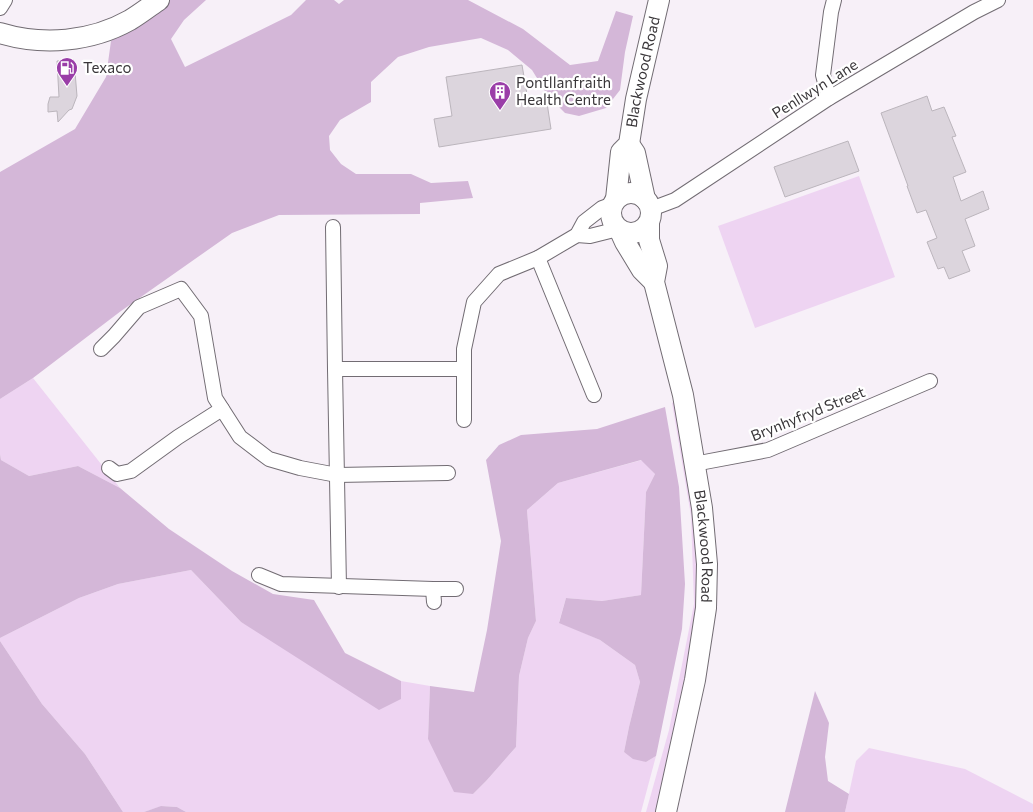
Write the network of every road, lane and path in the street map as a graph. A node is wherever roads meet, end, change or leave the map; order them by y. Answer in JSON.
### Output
{"nodes":[{"id":1,"x":5,"y":0,"type":"edge"},
{"id":2,"x":159,"y":0,"type":"edge"},
{"id":3,"x":659,"y":0,"type":"edge"},
{"id":4,"x":834,"y":0,"type":"edge"},
{"id":5,"x":998,"y":0,"type":"edge"},
{"id":6,"x":0,"y":8,"type":"edge"},
{"id":7,"x":0,"y":33,"type":"edge"},
{"id":8,"x":829,"y":98,"type":"junction"},
{"id":9,"x":630,"y":144,"type":"junction"},
{"id":10,"x":615,"y":201,"type":"junction"},
{"id":11,"x":648,"y":210,"type":"junction"},
{"id":12,"x":333,"y":227,"type":"dead end"},
{"id":13,"x":619,"y":230,"type":"junction"},
{"id":14,"x":577,"y":235,"type":"junction"},
{"id":15,"x":538,"y":258,"type":"junction"},
{"id":16,"x":654,"y":282,"type":"junction"},
{"id":17,"x":101,"y":349,"type":"dead end"},
{"id":18,"x":335,"y":369,"type":"junction"},
{"id":19,"x":464,"y":369,"type":"junction"},
{"id":20,"x":930,"y":381,"type":"dead end"},
{"id":21,"x":594,"y":395,"type":"dead end"},
{"id":22,"x":222,"y":409,"type":"junction"},
{"id":23,"x":464,"y":420,"type":"dead end"},
{"id":24,"x":694,"y":464,"type":"junction"},
{"id":25,"x":109,"y":468,"type":"dead end"},
{"id":26,"x":448,"y":473,"type":"dead end"},
{"id":27,"x":337,"y":475,"type":"junction"},
{"id":28,"x":259,"y":575,"type":"dead end"},
{"id":29,"x":338,"y":587,"type":"junction"},
{"id":30,"x":456,"y":589,"type":"dead end"},
{"id":31,"x":666,"y":812,"type":"edge"}],
"edges":[{"from":1,"to":6,"type":"street"},
{"from":2,"to":7,"type":"main road"},
{"from":3,"to":9,"type":"main road","name":"Blackwood Road"},
{"from":4,"to":8,"type":"street"},
{"from":5,"to":8,"type":"street","name":"Penllwyn Lane"},
{"from":8,"to":11,"type":"street","name":"Penllwyn Lane"},
{"from":9,"to":10,"type":"main road","name":"Blackwood Road"},
{"from":9,"to":11,"type":"main road","name":"Blackwood Road"},
{"from":10,"to":11,"type":"main road"},
{"from":10,"to":13,"type":"main road"},
{"from":10,"to":14,"type":"street"},
{"from":11,"to":13,"type":"main road"},
{"from":11,"to":16,"type":"main road","name":"Blackwood Road"},
{"from":12,"to":18,"type":"street"},
{"from":13,"to":14,"type":"street"},
{"from":13,"to":16,"type":"main road","name":"Blackwood Road"},
{"from":14,"to":15,"type":"street"},
{"from":15,"to":19,"type":"street"},
{"from":15,"to":21,"type":"street"},
{"from":16,"to":24,"type":"main road","name":"Blackwood Road"},
{"from":17,"to":22,"type":"street"},
{"from":18,"to":19,"type":"street"},
{"from":18,"to":27,"type":"street"},
{"from":19,"to":23,"type":"street"},
{"from":20,"to":24,"type":"street","name":"Brynhyfryd Street"},
{"from":22,"to":25,"type":"street"},
{"from":22,"to":27,"type":"street"},
{"from":24,"to":31,"type":"main road","name":"Blackwood Road"},
{"from":26,"to":27,"type":"street"},
{"from":27,"to":29,"type":"street"},
{"from":28,"to":29,"type":"street"},
{"from":29,"to":30,"type":"street"}]}
